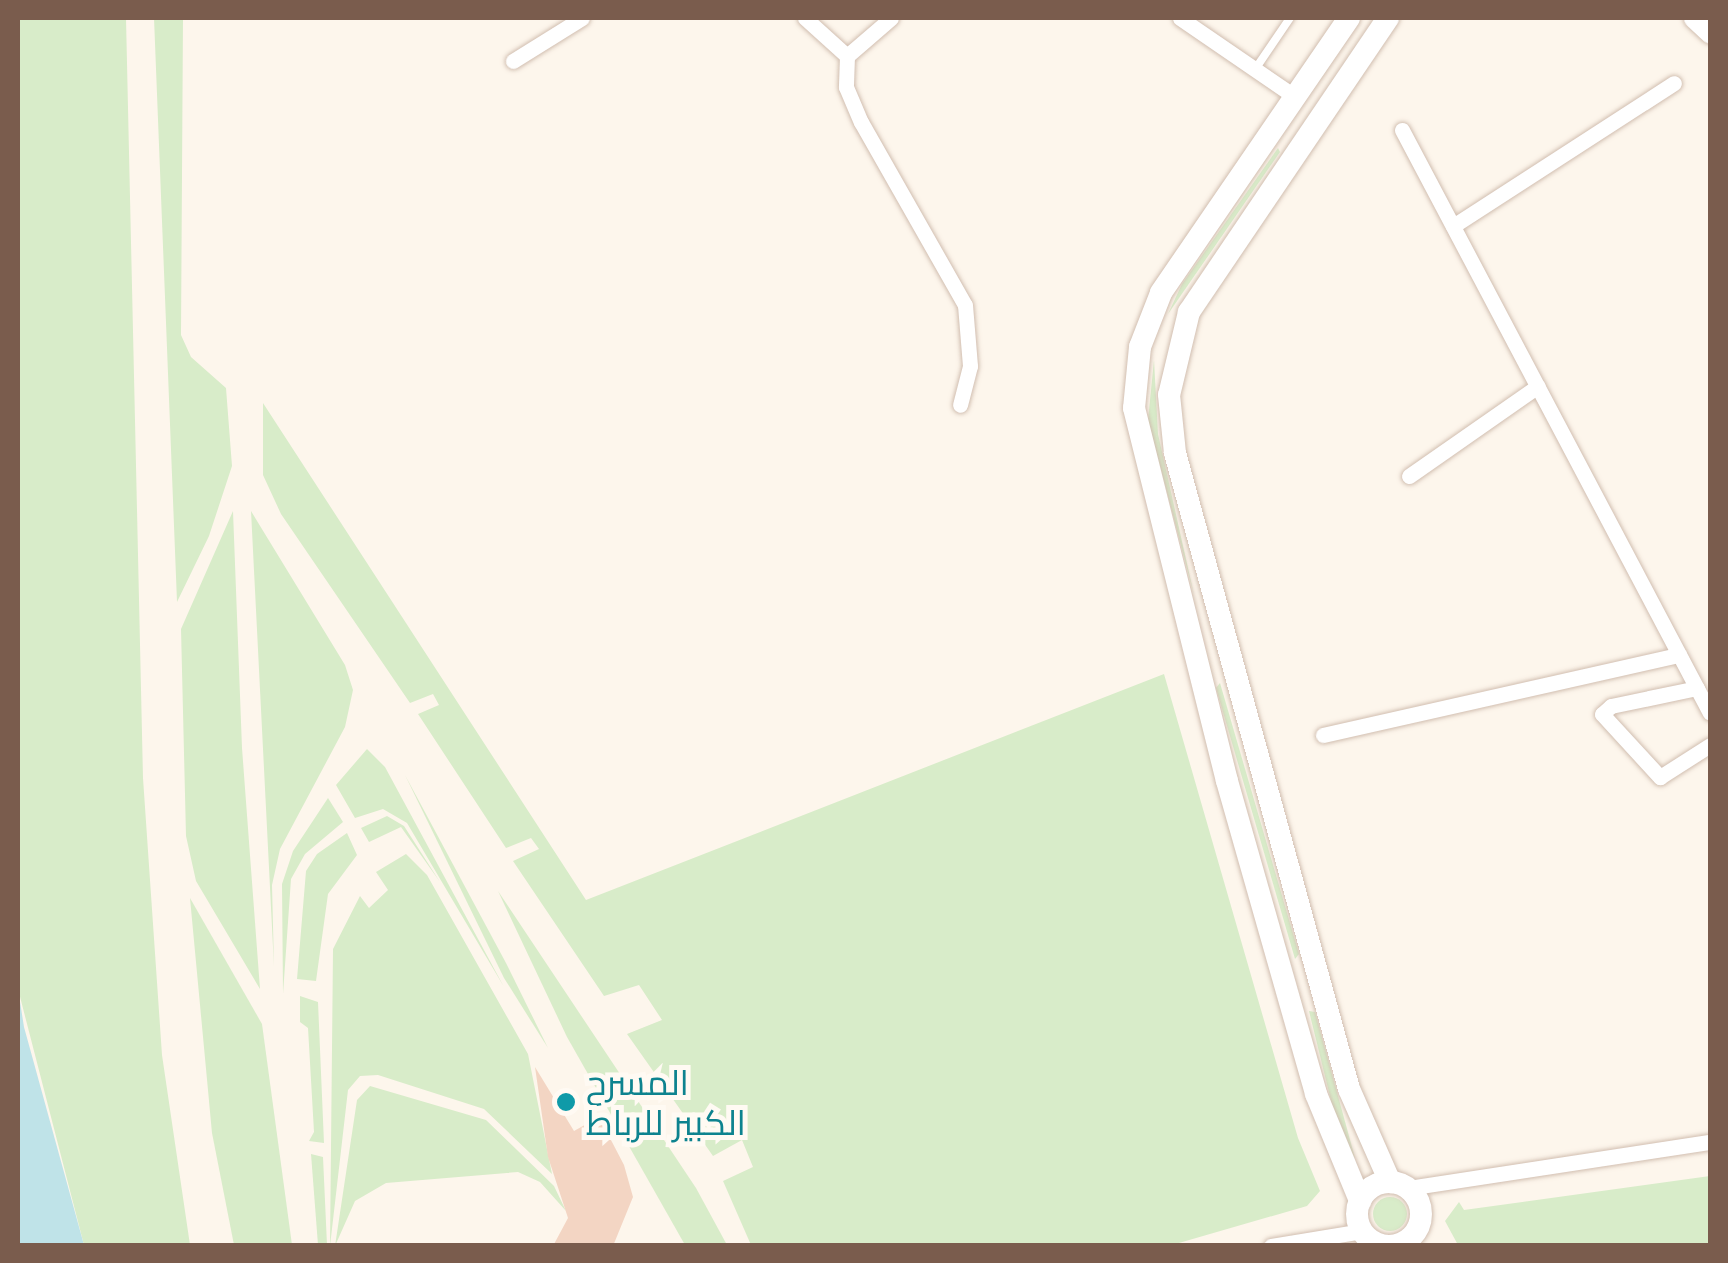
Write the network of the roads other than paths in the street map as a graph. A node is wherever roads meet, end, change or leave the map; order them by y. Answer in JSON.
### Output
{"nodes":[{"id":1,"x":582,"y":18,"type":"edge"},
{"id":2,"x":804,"y":18,"type":"edge"},
{"id":3,"x":891,"y":18,"type":"edge"},
{"id":4,"x":1180,"y":18,"type":"edge"},
{"id":5,"x":1290,"y":18,"type":"edge"},
{"id":6,"x":1349,"y":18,"type":"edge"},
{"id":7,"x":1388,"y":18,"type":"edge"},
{"id":8,"x":1695,"y":18,"type":"edge"},
{"id":9,"x":1710,"y":32,"type":"edge"},
{"id":10,"x":847,"y":56,"type":"junction"},
{"id":11,"x":514,"y":61,"type":"dead end"},
{"id":12,"x":1256,"y":68,"type":"junction"},
{"id":13,"x":1674,"y":82,"type":"dead end"},
{"id":14,"x":1294,"y":96,"type":"junction"},
{"id":15,"x":1402,"y":130,"type":"dead end"},
{"id":16,"x":1453,"y":226,"type":"junction"},
{"id":17,"x":1146,"y":328,"type":"junction"},
{"id":18,"x":1179,"y":336,"type":"junction"},
{"id":19,"x":1538,"y":386,"type":"junction"},
{"id":20,"x":960,"y":405,"type":"dead end"},
{"id":21,"x":1408,"y":476,"type":"dead end"},
{"id":22,"x":1224,"y":633,"type":"junction"},
{"id":23,"x":1190,"y":642,"type":"junction"},
{"id":24,"x":1680,"y":655,"type":"junction"},
{"id":25,"x":1697,"y":688,"type":"junction"},
{"id":26,"x":1710,"y":714,"type":"edge"},
{"id":27,"x":1323,"y":735,"type":"dead end"},
{"id":28,"x":1710,"y":745,"type":"edge"},
{"id":29,"x":1319,"y":978,"type":"junction"},
{"id":30,"x":1285,"y":986,"type":"junction"},
{"id":31,"x":1710,"y":1142,"type":"edge"},
{"id":32,"x":1399,"y":1185,"type":"junction"},
{"id":33,"x":1360,"y":1202,"type":"junction"},
{"id":34,"x":1420,"y":1222,"type":"junction"},
{"id":35,"x":1374,"y":1240,"type":"edge"},
{"id":36,"x":1270,"y":1246,"type":"edge"},
{"id":37,"x":1432,"y":1246,"type":"edge"}],
"edges":[{"from":1,"to":11,"type":"street"},
{"from":2,"to":10,"type":"street"},
{"from":3,"to":10,"type":"street"},
{"from":4,"to":12,"type":"street"},
{"from":5,"to":12,"type":"lane"},
{"from":6,"to":14,"type":"street"},
{"from":7,"to":18,"type":"street"},
{"from":8,"to":9,"type":"street"},
{"from":10,"to":20,"type":"street"},
{"from":12,"to":14,"type":"street"},
{"from":13,"to":16,"type":"street"},
{"from":14,"to":17,"type":"street"},
{"from":15,"to":16,"type":"street"},
{"from":16,"to":19,"type":"street"},
{"from":17,"to":18,"type":"street"},
{"from":17,"to":23,"type":"street"},
{"from":18,"to":22,"type":"street"},
{"from":19,"to":21,"type":"street"},
{"from":19,"to":24,"type":"street"},
{"from":22,"to":23,"type":"street"},
{"from":22,"to":29,"type":"street"},
{"from":23,"to":30,"type":"street"},
{"from":24,"to":25,"type":"street"},
{"from":24,"to":27,"type":"street"},
{"from":25,"to":26,"type":"street"},
{"from":25,"to":28,"type":"street"},
{"from":29,"to":30,"type":"street"},
{"from":29,"to":32,"type":"street"},
{"from":30,"to":33,"type":"street"},
{"from":31,"to":32,"type":"street"},
{"from":32,"to":33,"type":"street"},
{"from":32,"to":34,"type":"street"},
{"from":33,"to":35,"type":"street"},
{"from":34,"to":35,"type":"street"},
{"from":34,"to":37,"type":"street"},
{"from":35,"to":36,"type":"street"}]}
